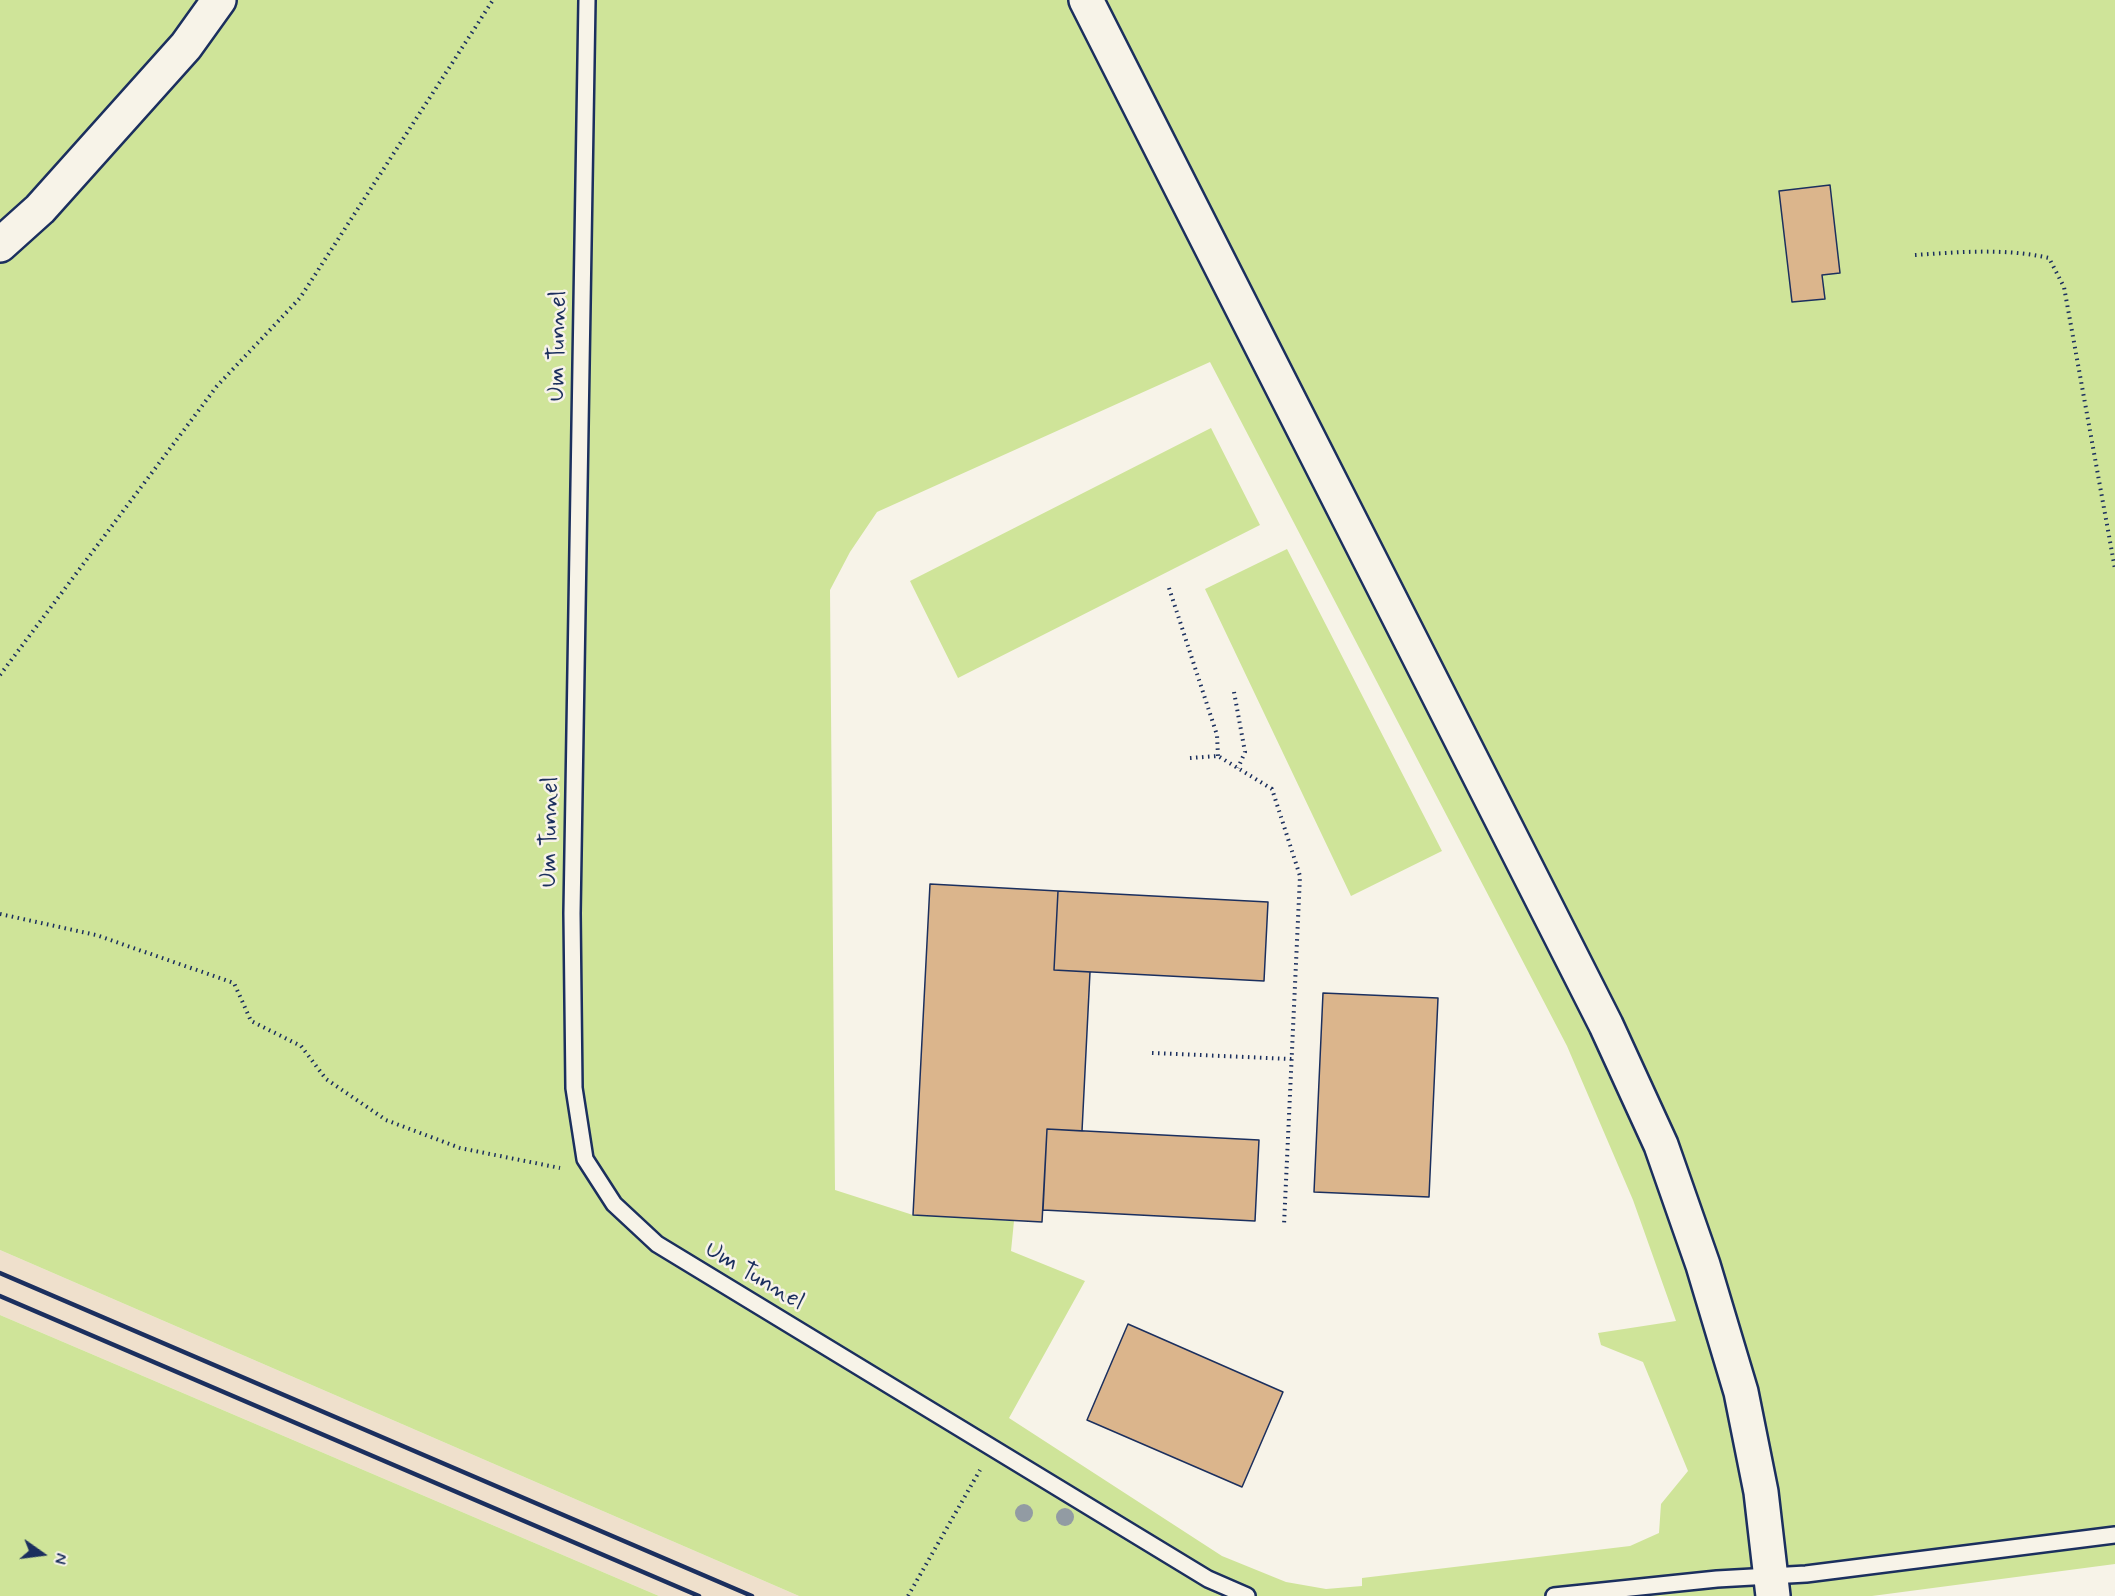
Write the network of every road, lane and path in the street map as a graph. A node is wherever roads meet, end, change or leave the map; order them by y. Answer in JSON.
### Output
{"nodes":[{"id":1,"x":219,"y":0,"type":"edge"},
{"id":2,"x":493,"y":0,"type":"edge"},
{"id":3,"x":587,"y":0,"type":"edge"},
{"id":4,"x":1086,"y":0,"type":"edge"},
{"id":5,"x":0,"y":245,"type":"edge"},
{"id":6,"x":1915,"y":255,"type":"dead end"},
{"id":7,"x":2115,"y":569,"type":"edge"},
{"id":8,"x":1169,"y":588,"type":"dead end"},
{"id":9,"x":0,"y":675,"type":"edge"},
{"id":10,"x":1234,"y":692,"type":"dead end"},
{"id":11,"x":1218,"y":756,"type":"junction"},
{"id":12,"x":1190,"y":758,"type":"dead end"},
{"id":13,"x":1238,"y":768,"type":"junction"},
{"id":14,"x":0,"y":914,"type":"edge"},
{"id":15,"x":1152,"y":1053,"type":"dead end"},
{"id":16,"x":1292,"y":1059,"type":"junction"},
{"id":17,"x":585,"y":1158,"type":"junction"},
{"id":18,"x":1284,"y":1225,"type":"dead end"},
{"id":19,"x":992,"y":1448,"type":"junction"},
{"id":20,"x":2115,"y":1535,"type":"edge"},
{"id":21,"x":1772,"y":1586,"type":"edge"},
{"id":22,"x":908,"y":1596,"type":"edge"},
{"id":23,"x":1247,"y":1596,"type":"edge"},
{"id":24,"x":1554,"y":1596,"type":"edge"}],
"edges":[{"from":1,"to":5,"type":"main road"},
{"from":2,"to":9,"type":"path"},
{"from":3,"to":17,"type":"lane","name":"Um Tunnel"},
{"from":4,"to":21,"type":"main road"},
{"from":6,"to":7,"type":"path"},
{"from":8,"to":11,"type":"path"},
{"from":10,"to":13,"type":"path"},
{"from":11,"to":12,"type":"path"},
{"from":11,"to":13,"type":"path"},
{"from":13,"to":16,"type":"path"},
{"from":14,"to":17,"type":"path"},
{"from":15,"to":16,"type":"path"},
{"from":16,"to":18,"type":"path"},
{"from":17,"to":19,"type":"lane","name":"Um Tunnel"},
{"from":19,"to":22,"type":"path"},
{"from":19,"to":23,"type":"lane","name":"Um Tunnel"},
{"from":20,"to":21,"type":"lane"},
{"from":21,"to":24,"type":"lane"}]}
